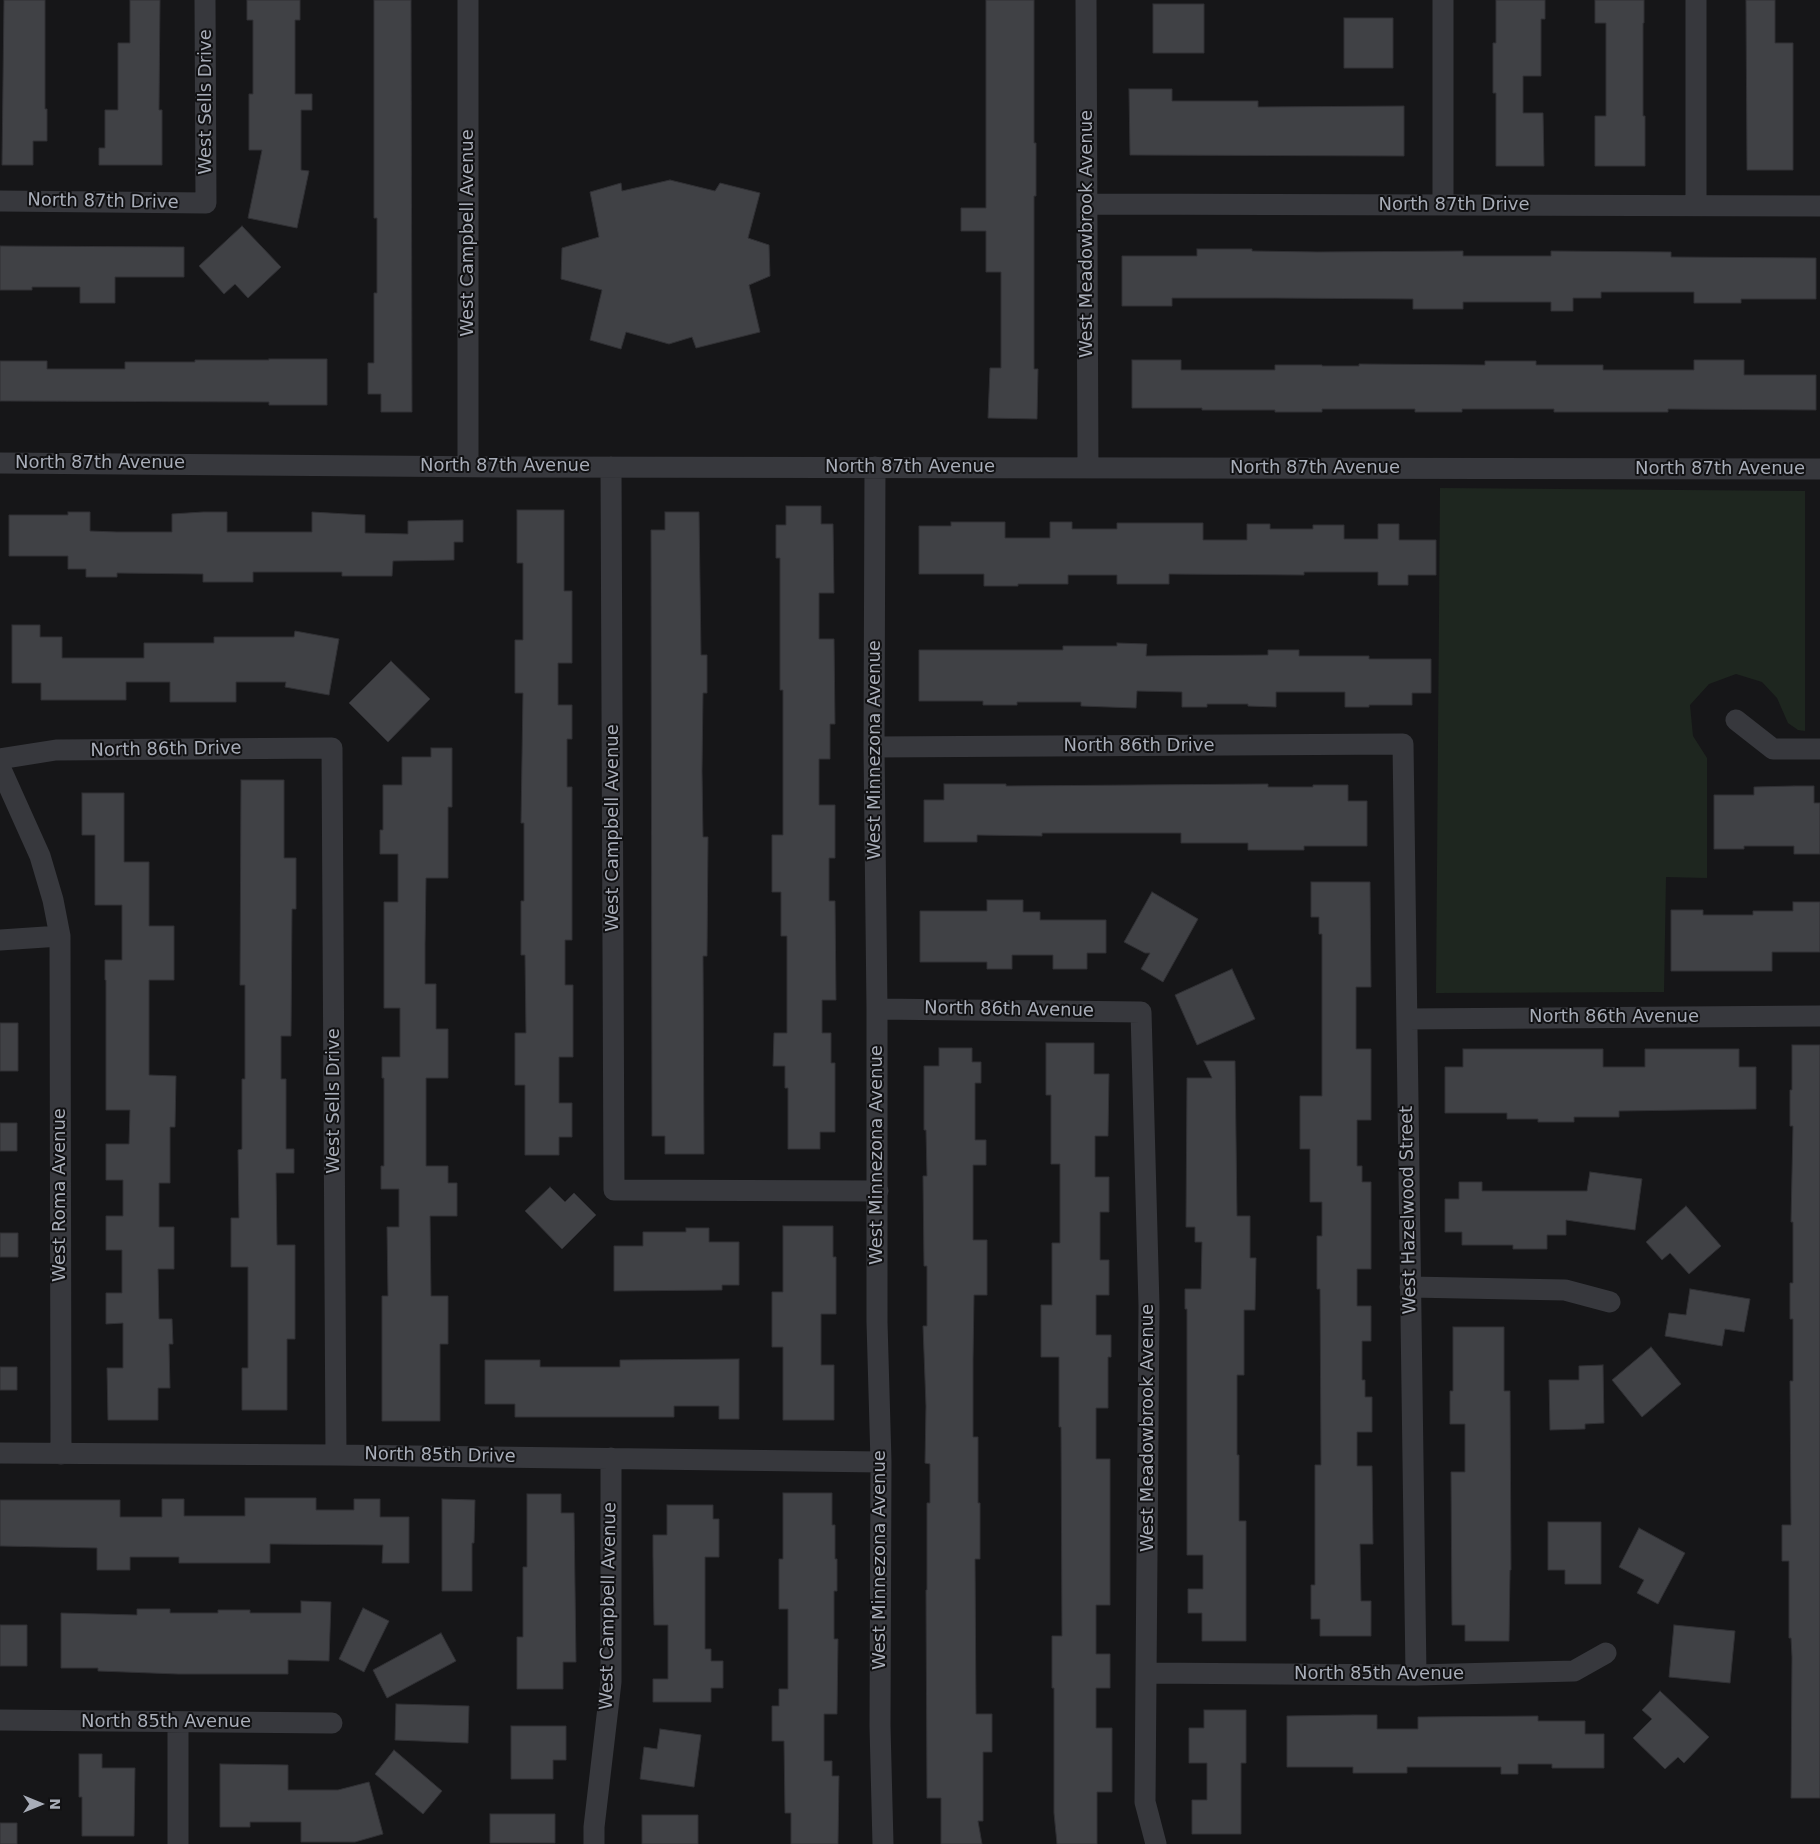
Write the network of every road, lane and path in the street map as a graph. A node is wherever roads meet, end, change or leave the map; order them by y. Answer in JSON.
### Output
{"nodes":[{"id":1,"x":205,"y":0,"type":"edge"},
{"id":2,"x":468,"y":0,"type":"edge"},
{"id":3,"x":1086,"y":0,"type":"edge"},
{"id":4,"x":1443,"y":0,"type":"edge"},
{"id":5,"x":1696,"y":0,"type":"edge"},
{"id":6,"x":0,"y":201,"type":"edge"},
{"id":7,"x":206,"y":203,"type":"joint"},
{"id":8,"x":1087,"y":204,"type":"junction"},
{"id":9,"x":1444,"y":205,"type":"junction"},
{"id":10,"x":1696,"y":205,"type":"junction"},
{"id":11,"x":1820,"y":206,"type":"edge"},
{"id":12,"x":0,"y":463,"type":"edge"},
{"id":13,"x":468,"y":466,"type":"junction"},
{"id":14,"x":611,"y":467,"type":"junction"},
{"id":15,"x":875,"y":467,"type":"junction"},
{"id":16,"x":1088,"y":468,"type":"junction"},
{"id":17,"x":1820,"y":469,"type":"edge"},
{"id":18,"x":1736,"y":720,"type":"dead end"},
{"id":19,"x":1403,"y":744,"type":"joint"},
{"id":20,"x":874,"y":747,"type":"junction"},
{"id":21,"x":332,"y":748,"type":"joint"},
{"id":22,"x":1820,"y":749,"type":"edge"},
{"id":23,"x":0,"y":759,"type":"edge"},
{"id":24,"x":0,"y":767,"type":"edge"},
{"id":25,"x":60,"y":936,"type":"junction"},
{"id":26,"x":0,"y":940,"type":"edge"},
{"id":27,"x":877,"y":1009,"type":"junction"},
{"id":28,"x":1141,"y":1012,"type":"joint"},
{"id":29,"x":1820,"y":1016,"type":"edge"},
{"id":30,"x":1407,"y":1019,"type":"junction"},
{"id":31,"x":878,"y":1191,"type":"junction"},
{"id":32,"x":1410,"y":1287,"type":"junction"},
{"id":33,"x":1610,"y":1302,"type":"dead end"},
{"id":34,"x":0,"y":1453,"type":"edge"},
{"id":35,"x":61,"y":1454,"type":"junction"},
{"id":36,"x":336,"y":1455,"type":"junction"},
{"id":37,"x":611,"y":1458,"type":"junction"},
{"id":38,"x":881,"y":1462,"type":"junction"},
{"id":39,"x":1606,"y":1653,"type":"dead end"},
{"id":40,"x":1146,"y":1673,"type":"junction"},
{"id":41,"x":1416,"y":1675,"type":"junction"},
{"id":42,"x":0,"y":1720,"type":"edge"},
{"id":43,"x":178,"y":1722,"type":"junction"},
{"id":44,"x":332,"y":1723,"type":"dead end"},
{"id":45,"x":178,"y":1844,"type":"edge"},
{"id":46,"x":594,"y":1844,"type":"edge"},
{"id":47,"x":883,"y":1844,"type":"edge"},
{"id":48,"x":1156,"y":1844,"type":"edge"}],
"edges":[{"from":1,"to":7,"type":"street","name":"West Sells Drive"},
{"from":2,"to":13,"type":"street","name":"West Campbell Avenue"},
{"from":3,"to":8,"type":"street","name":"West Meadowbrook Avenue"},
{"from":4,"to":9,"type":"street"},
{"from":5,"to":10,"type":"street"},
{"from":6,"to":7,"type":"street","name":"North 87th Drive"},
{"from":8,"to":9,"type":"street","name":"North 87th Drive"},
{"from":8,"to":16,"type":"street","name":"West Meadowbrook Avenue"},
{"from":9,"to":10,"type":"street","name":"North 87th Drive"},
{"from":10,"to":11,"type":"street","name":"North 87th Drive"},
{"from":12,"to":13,"type":"street","name":"North 87th Avenue"},
{"from":13,"to":14,"type":"street","name":"North 87th Avenue"},
{"from":14,"to":15,"type":"street","name":"North 87th Avenue"},
{"from":14,"to":31,"type":"street","name":"West Campbell Avenue"},
{"from":15,"to":16,"type":"street","name":"North 87th Avenue"},
{"from":15,"to":20,"type":"street","name":"West Minnezona Avenue"},
{"from":16,"to":17,"type":"street","name":"North 87th Avenue"},
{"from":18,"to":22,"type":"street"},
{"from":19,"to":20,"type":"street","name":"North 86th Drive"},
{"from":19,"to":30,"type":"street","name":"West Hazelwood Street"},
{"from":20,"to":27,"type":"street","name":"West Minnezona Avenue"},
{"from":21,"to":23,"type":"street","name":"North 86th Drive"},
{"from":21,"to":36,"type":"street","name":"West Sells Drive"},
{"from":24,"to":25,"type":"street","name":"West Roma Avenue"},
{"from":25,"to":26,"type":"street"},
{"from":25,"to":35,"type":"street","name":"West Roma Avenue"},
{"from":27,"to":28,"type":"street","name":"North 86th Avenue"},
{"from":27,"to":31,"type":"street","name":"West Minnezona Avenue"},
{"from":28,"to":40,"type":"street","name":"West Meadowbrook Avenue"},
{"from":29,"to":30,"type":"street","name":"North 86th Avenue"},
{"from":30,"to":32,"type":"street","name":"West Hazelwood Street"},
{"from":31,"to":38,"type":"street","name":"West Minnezona Avenue"},
{"from":32,"to":33,"type":"street"},
{"from":32,"to":41,"type":"street","name":"West Hazelwood Street"},
{"from":34,"to":35,"type":"street","name":"North 85th Drive"},
{"from":35,"to":36,"type":"street","name":"North 85th Drive"},
{"from":36,"to":37,"type":"street","name":"North 85th Drive"},
{"from":37,"to":38,"type":"street","name":"North 85th Drive"},
{"from":37,"to":46,"type":"street","name":"West Campbell Avenue"},
{"from":38,"to":47,"type":"street","name":"West Minnezona Avenue"},
{"from":39,"to":41,"type":"street","name":"North 85th Avenue"},
{"from":40,"to":41,"type":"street","name":"North 85th Avenue"},
{"from":40,"to":48,"type":"street","name":"West Meadowbrook Avenue"},
{"from":42,"to":43,"type":"street","name":"North 85th Avenue"},
{"from":43,"to":44,"type":"street","name":"North 85th Avenue"},
{"from":43,"to":45,"type":"street"}]}
